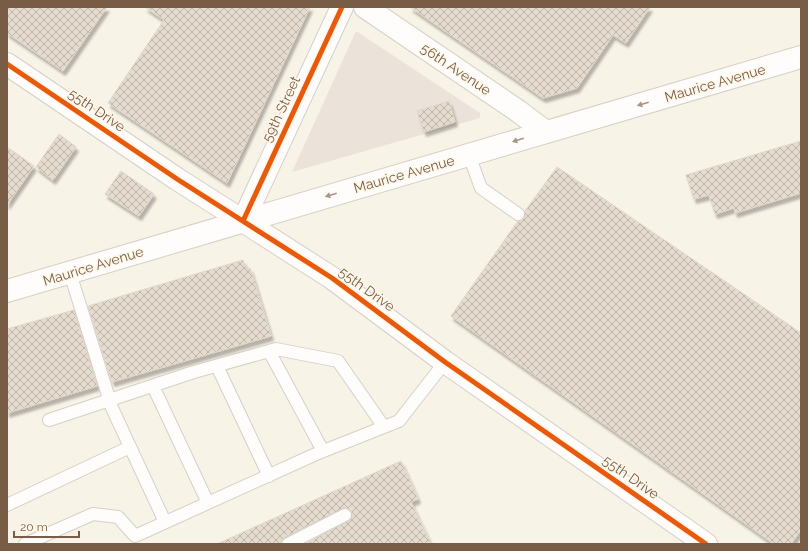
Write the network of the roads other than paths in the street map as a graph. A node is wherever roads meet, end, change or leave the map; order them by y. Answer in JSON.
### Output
{"nodes":[{"id":1,"x":342,"y":7,"type":"edge"},
{"id":2,"x":365,"y":7,"type":"edge"},
{"id":3,"x":801,"y":57,"type":"edge"},
{"id":4,"x":7,"y":64,"type":"edge"},
{"id":5,"x":546,"y":132,"type":"junction"},
{"id":6,"x":469,"y":155,"type":"junction"},
{"id":7,"x":518,"y":214,"type":"dead end"},
{"id":8,"x":243,"y":221,"type":"junction"},
{"id":9,"x":70,"y":273,"type":"junction"},
{"id":10,"x":7,"y":291,"type":"edge"},
{"id":11,"x":269,"y":351,"type":"junction"},
{"id":12,"x":445,"y":362,"type":"junction"},
{"id":13,"x":217,"y":366,"type":"junction"},
{"id":14,"x":152,"y":386,"type":"junction"},
{"id":15,"x":110,"y":400,"type":"junction"},
{"id":16,"x":49,"y":420,"type":"dead end"},
{"id":17,"x":384,"y":427,"type":"junction"},
{"id":18,"x":130,"y":447,"type":"junction"},
{"id":19,"x":324,"y":451,"type":"junction"},
{"id":20,"x":268,"y":476,"type":"junction"},
{"id":21,"x":208,"y":503,"type":"junction"},
{"id":22,"x":7,"y":505,"type":"edge"},
{"id":23,"x":346,"y":515,"type":"dead end"},
{"id":24,"x":165,"y":522,"type":"junction"},
{"id":25,"x":135,"y":540,"type":"edge"},
{"id":26,"x":25,"y":544,"type":"edge"},
{"id":27,"x":288,"y":544,"type":"edge"},
{"id":28,"x":706,"y":544,"type":"edge"}],
"edges":[{"from":1,"to":8,"type":"street","name":"59th Street"},
{"from":2,"to":5,"type":"street","name":"56th Avenue"},
{"from":3,"to":5,"type":"street","name":"Maurice Avenue","one_way":true},
{"from":4,"to":8,"type":"street","name":"55th Drive"},
{"from":5,"to":6,"type":"street","name":"Maurice Avenue","one_way":true},
{"from":6,"to":7,"type":"lane"},
{"from":6,"to":8,"type":"street","name":"Maurice Avenue","one_way":true},
{"from":8,"to":9,"type":"street","name":"Maurice Avenue"},
{"from":8,"to":12,"type":"street","name":"55th Drive"},
{"from":9,"to":10,"type":"street","name":"Maurice Avenue"},
{"from":9,"to":15,"type":"lane"},
{"from":11,"to":13,"type":"lane"},
{"from":11,"to":17,"type":"lane"},
{"from":11,"to":19,"type":"lane"},
{"from":12,"to":17,"type":"lane"},
{"from":12,"to":28,"type":"street","name":"55th Drive"},
{"from":13,"to":14,"type":"lane"},
{"from":13,"to":20,"type":"lane"},
{"from":14,"to":15,"type":"lane"},
{"from":14,"to":21,"type":"lane"},
{"from":15,"to":16,"type":"lane"},
{"from":15,"to":18,"type":"lane"},
{"from":17,"to":19,"type":"lane"},
{"from":18,"to":22,"type":"lane"},
{"from":18,"to":24,"type":"lane"},
{"from":19,"to":20,"type":"lane"},
{"from":20,"to":21,"type":"lane"},
{"from":21,"to":24,"type":"lane"},
{"from":23,"to":27,"type":"lane"},
{"from":24,"to":25,"type":"lane"},
{"from":25,"to":26,"type":"lane"}]}
